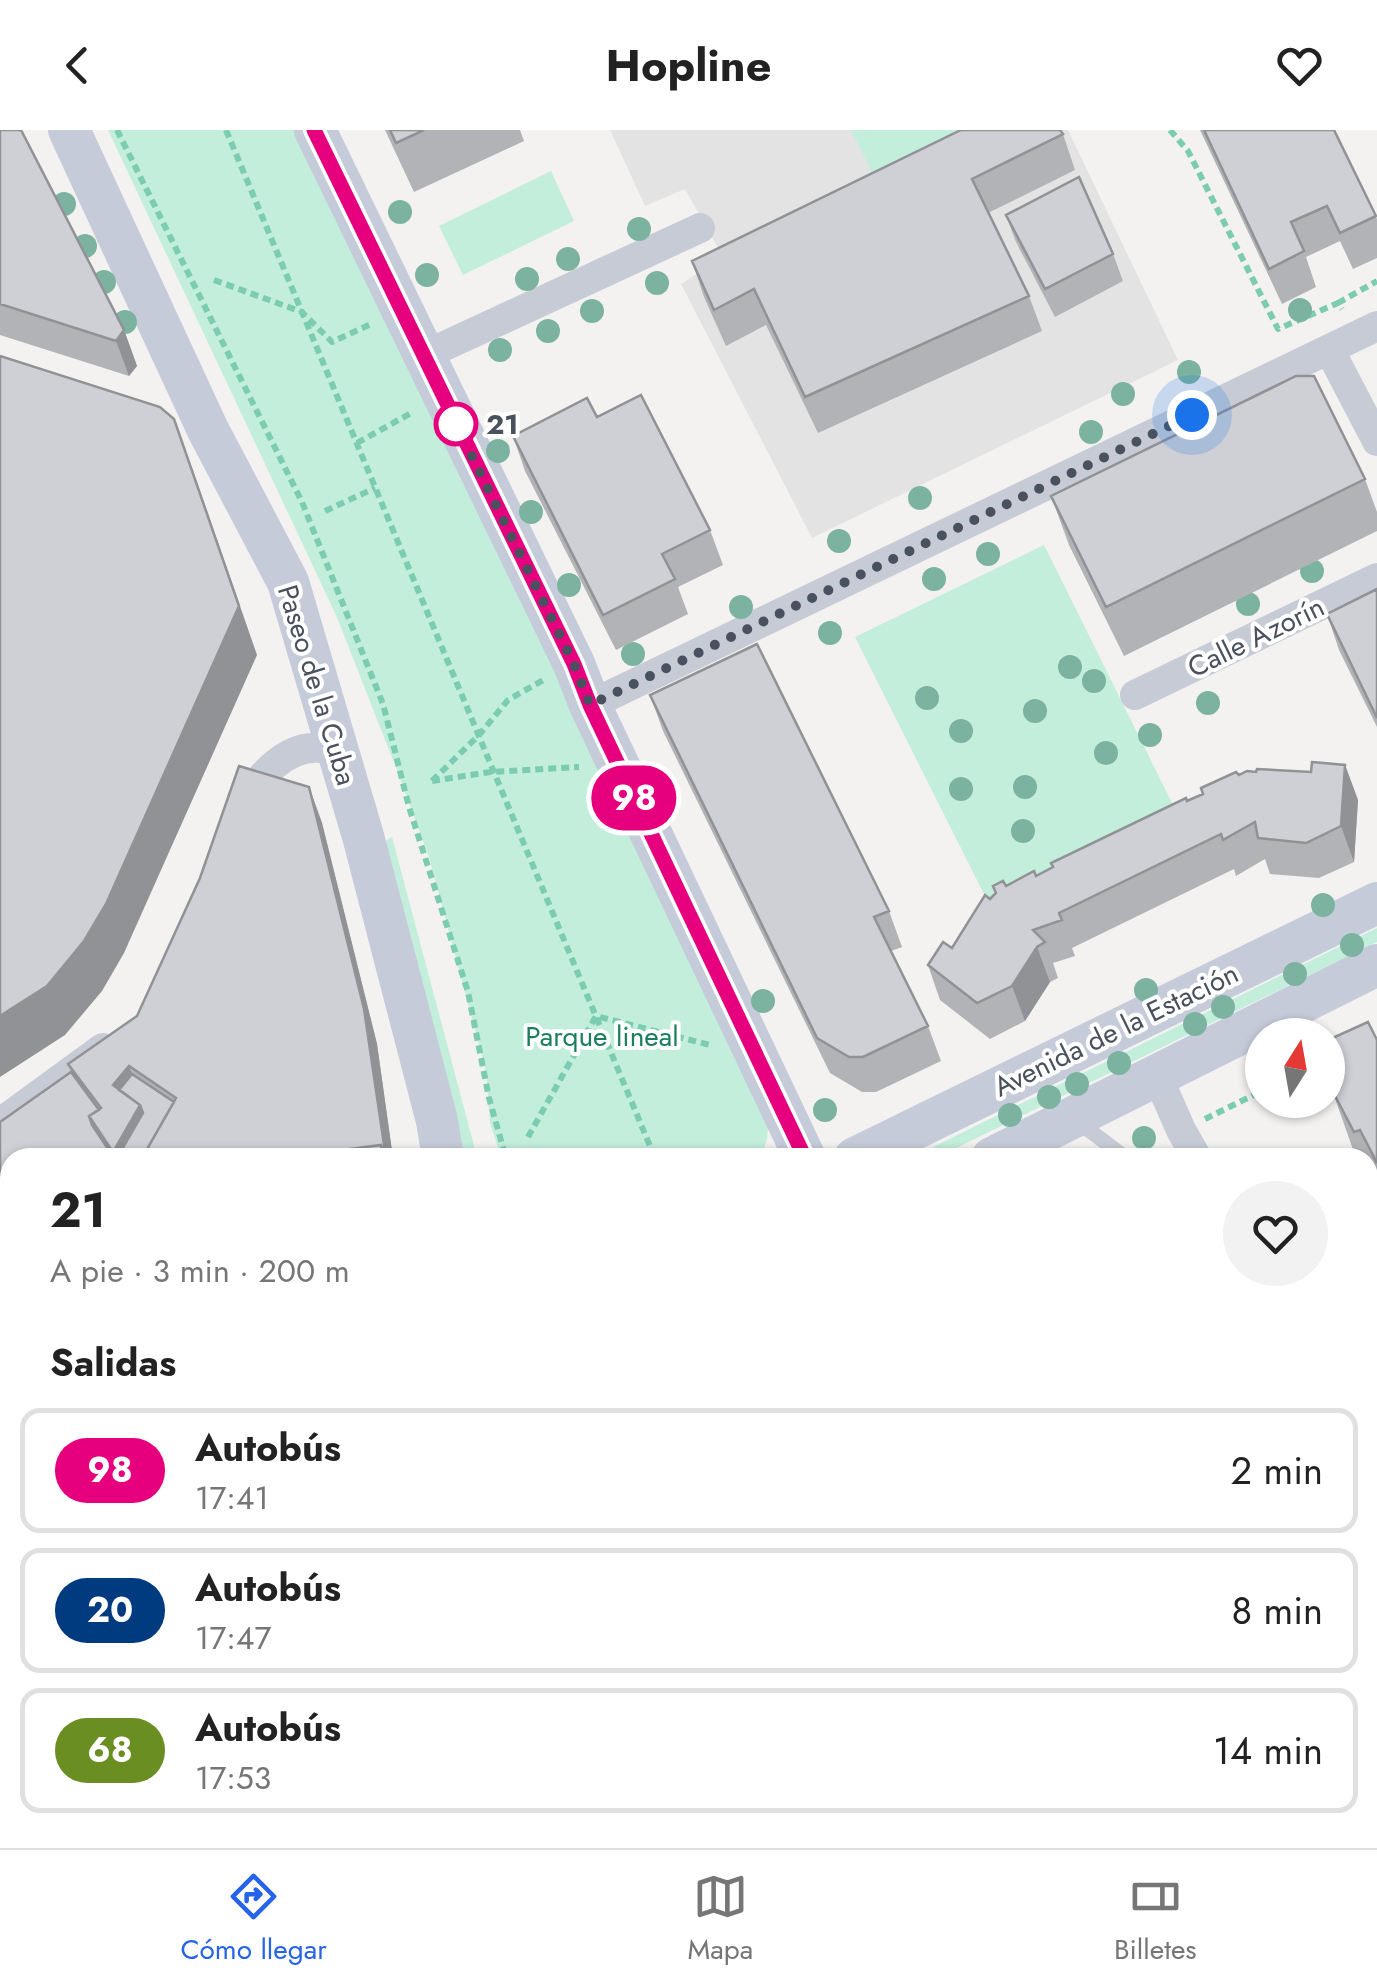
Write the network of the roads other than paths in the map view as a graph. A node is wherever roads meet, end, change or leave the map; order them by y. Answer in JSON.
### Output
{"nodes":[{"id":1,"x":69,"y":130,"type":"edge"},
{"id":2,"x":314,"y":130,"type":"edge"},
{"id":3,"x":700,"y":228,"type":"dead end"},
{"id":4,"x":1369,"y":330,"type":"edge"},
{"id":5,"x":1329,"y":349,"type":"junction"},
{"id":6,"x":423,"y":356,"type":"junction"},
{"id":7,"x":1377,"y":441,"type":"edge"},
{"id":8,"x":1377,"y":578,"type":"edge"},
{"id":9,"x":1136,"y":695,"type":"dead end"},
{"id":10,"x":590,"y":705,"type":"junction"},
{"id":11,"x":337,"y":751,"type":"junction"},
{"id":12,"x":227,"y":838,"type":"edge"},
{"id":13,"x":1377,"y":904,"type":"edge"},
{"id":14,"x":1377,"y":965,"type":"edge"},
{"id":15,"x":126,"y":1028,"type":"edge"},
{"id":16,"x":1156,"y":1074,"type":"junction"},
{"id":17,"x":1072,"y":1117,"type":"junction"},
{"id":18,"x":0,"y":1123,"type":"edge"},
{"id":19,"x":441,"y":1148,"type":"edge"},
{"id":20,"x":800,"y":1148,"type":"edge"},
{"id":21,"x":877,"y":1148,"type":"edge"},
{"id":22,"x":1012,"y":1148,"type":"edge"},
{"id":23,"x":1113,"y":1148,"type":"edge"},
{"id":24,"x":1191,"y":1148,"type":"edge"}],
"edges":[{"from":1,"to":11,"type":"main road","name":"Paseo de la Cuba"},
{"from":2,"to":6,"type":"main road"},
{"from":3,"to":6,"type":"street"},
{"from":4,"to":5,"type":"street"},
{"from":5,"to":7,"type":"street"},
{"from":5,"to":10,"type":"street"},
{"from":6,"to":10,"type":"main road"},
{"from":8,"to":9,"type":"street","name":"Calle Azorín"},
{"from":10,"to":20,"type":"main road"},
{"from":11,"to":12,"type":"street"},
{"from":11,"to":19,"type":"main road","name":"Paseo de la Cuba"},
{"from":13,"to":21,"type":"main road","name":"Avenida de la Estación"},
{"from":14,"to":16,"type":"main road","name":"Avenida de la Estación"},
{"from":15,"to":18,"type":"street"},
{"from":16,"to":17,"type":"main road","name":"Avenida de la Estación"},
{"from":16,"to":24,"type":"street"},
{"from":17,"to":22,"type":"main road","name":"Avenida de la Estación"},
{"from":17,"to":23,"type":"lane"}]}
